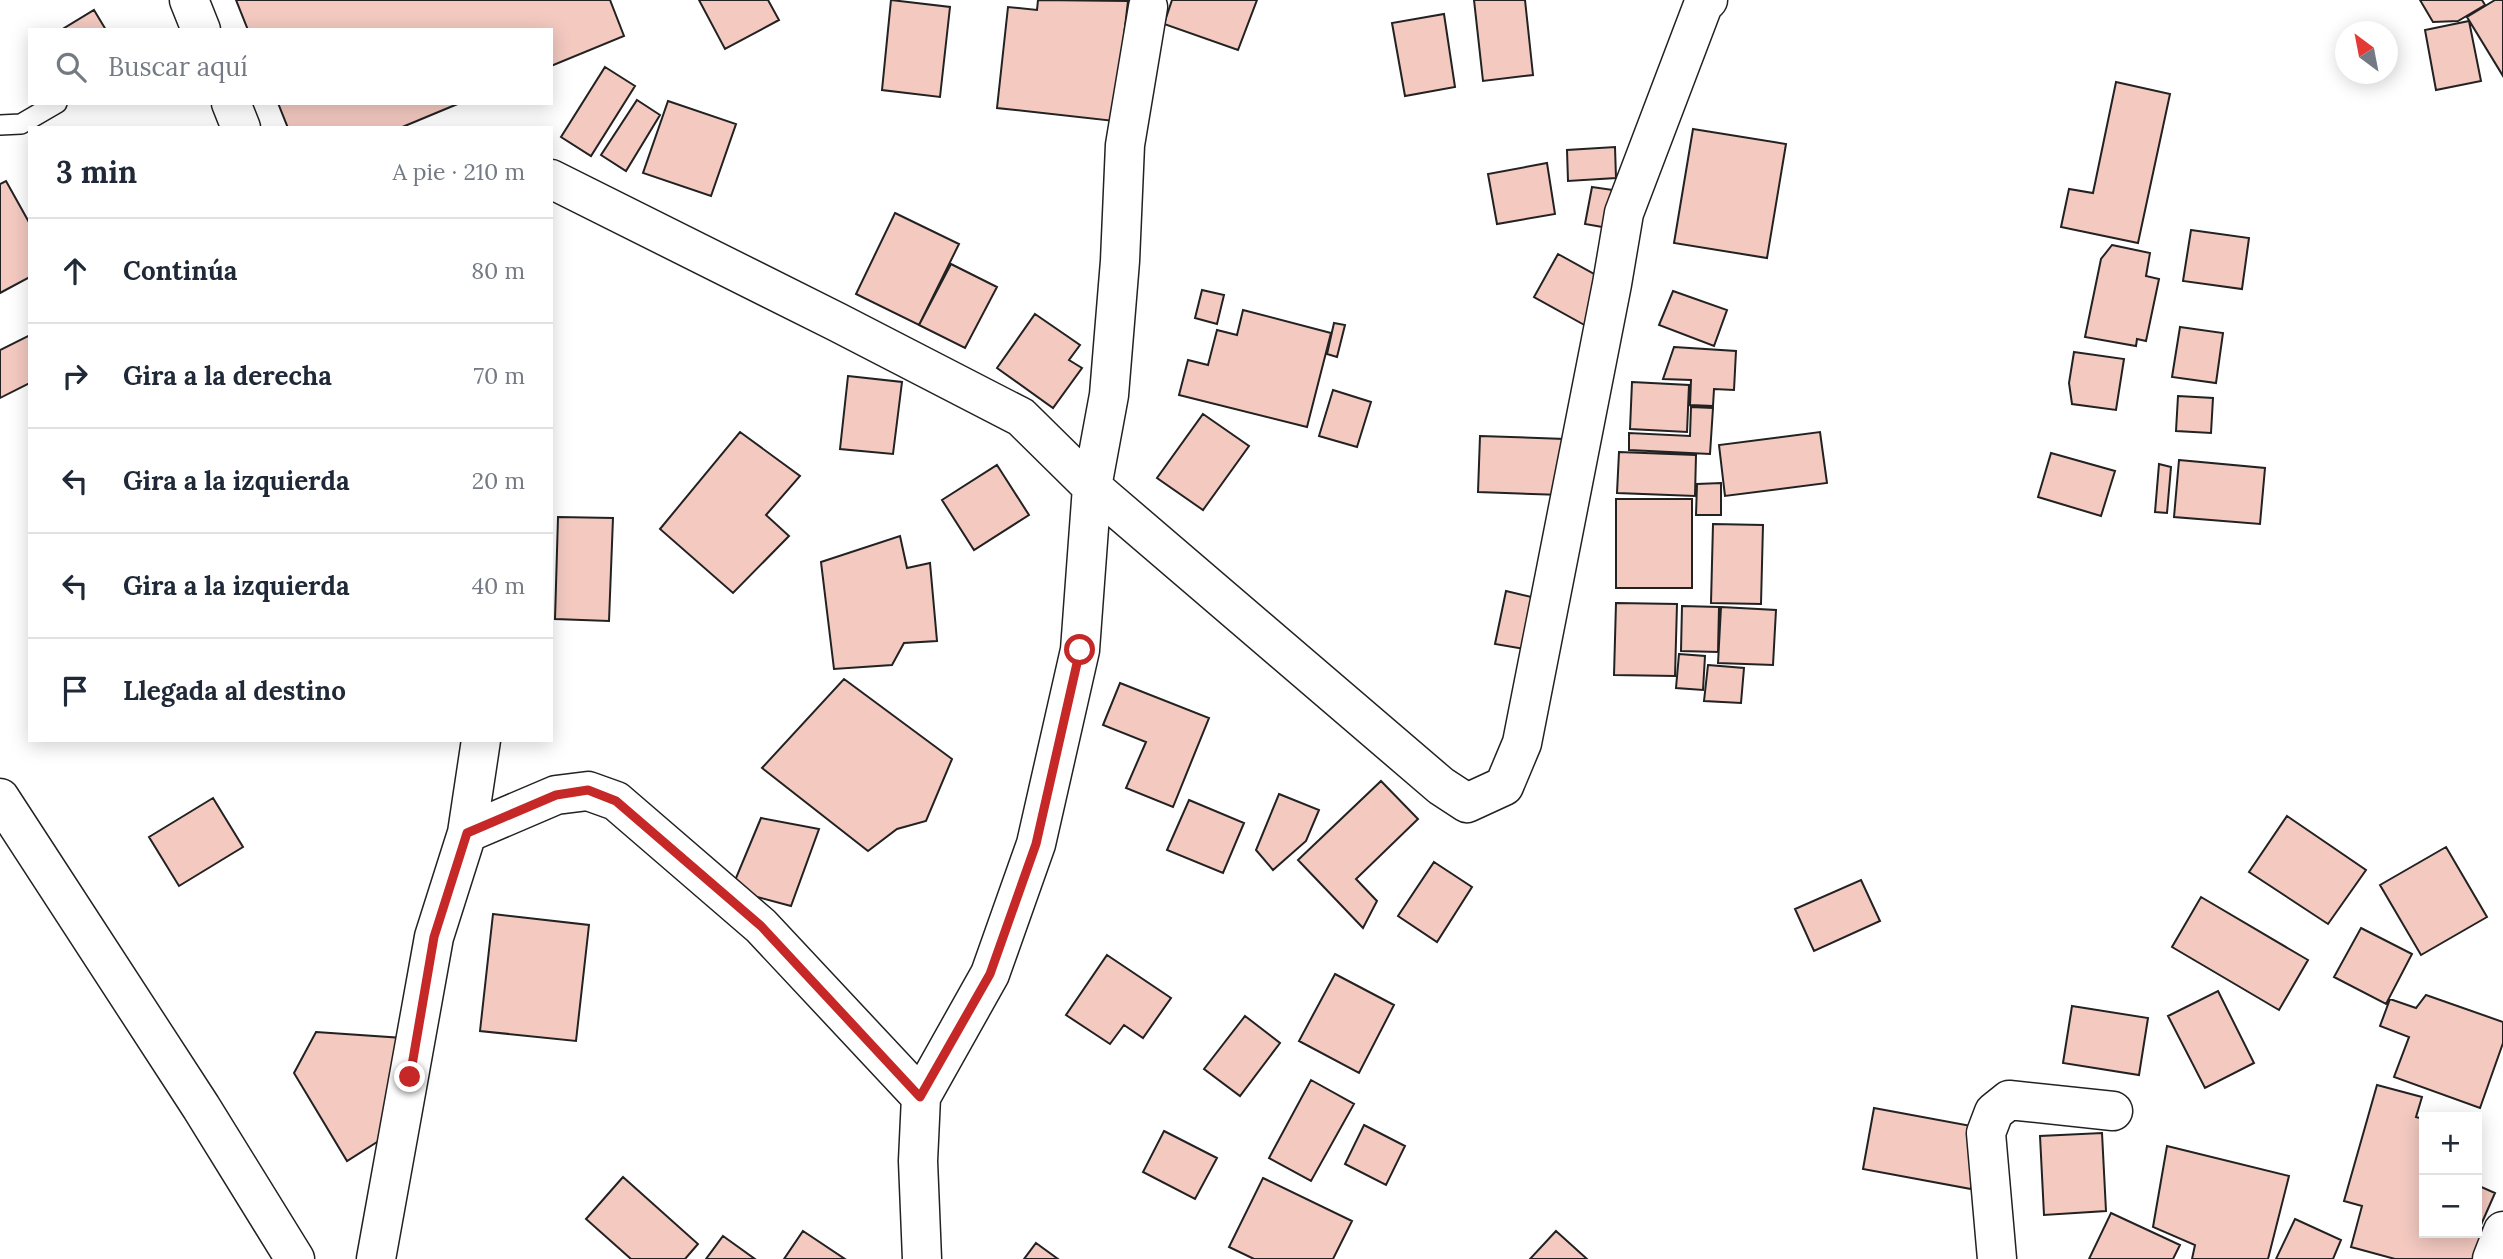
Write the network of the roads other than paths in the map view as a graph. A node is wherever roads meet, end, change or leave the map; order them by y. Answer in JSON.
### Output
{"nodes":[{"id":1,"x":1708,"y":0,"type":"edge"},
{"id":2,"x":1148,"y":7,"type":"dead end"},
{"id":3,"x":54,"y":105,"type":"edge"},
{"id":4,"x":232,"y":105,"type":"edge"},
{"id":5,"x":0,"y":125,"type":"edge"},
{"id":6,"x":241,"y":126,"type":"edge"},
{"id":7,"x":553,"y":180,"type":"edge"},
{"id":8,"x":1091,"y":487,"type":"junction"},
{"id":9,"x":481,"y":742,"type":"edge"},
{"id":10,"x":0,"y":798,"type":"edge"},
{"id":11,"x":467,"y":833,"type":"junction"},
{"id":12,"x":920,"y":1097,"type":"junction"},
{"id":13,"x":2113,"y":1111,"type":"dead end"},
{"id":14,"x":2503,"y":1231,"type":"edge"},
{"id":15,"x":295,"y":1259,"type":"edge"},
{"id":16,"x":376,"y":1259,"type":"edge"},
{"id":17,"x":922,"y":1259,"type":"edge"},
{"id":18,"x":1997,"y":1259,"type":"edge"},
{"id":19,"x":2491,"y":1259,"type":"edge"}],
"edges":[{"from":1,"to":8,"type":"street"},
{"from":2,"to":8,"type":"street"},
{"from":3,"to":5,"type":"lane"},
{"from":4,"to":6,"type":"street"},
{"from":7,"to":8,"type":"street"},
{"from":8,"to":12,"type":"street"},
{"from":9,"to":11,"type":"street"},
{"from":10,"to":15,"type":"street"},
{"from":11,"to":12,"type":"street"},
{"from":11,"to":16,"type":"street"},
{"from":12,"to":17,"type":"street"},
{"from":13,"to":18,"type":"street"},
{"from":14,"to":19,"type":"street"}]}
